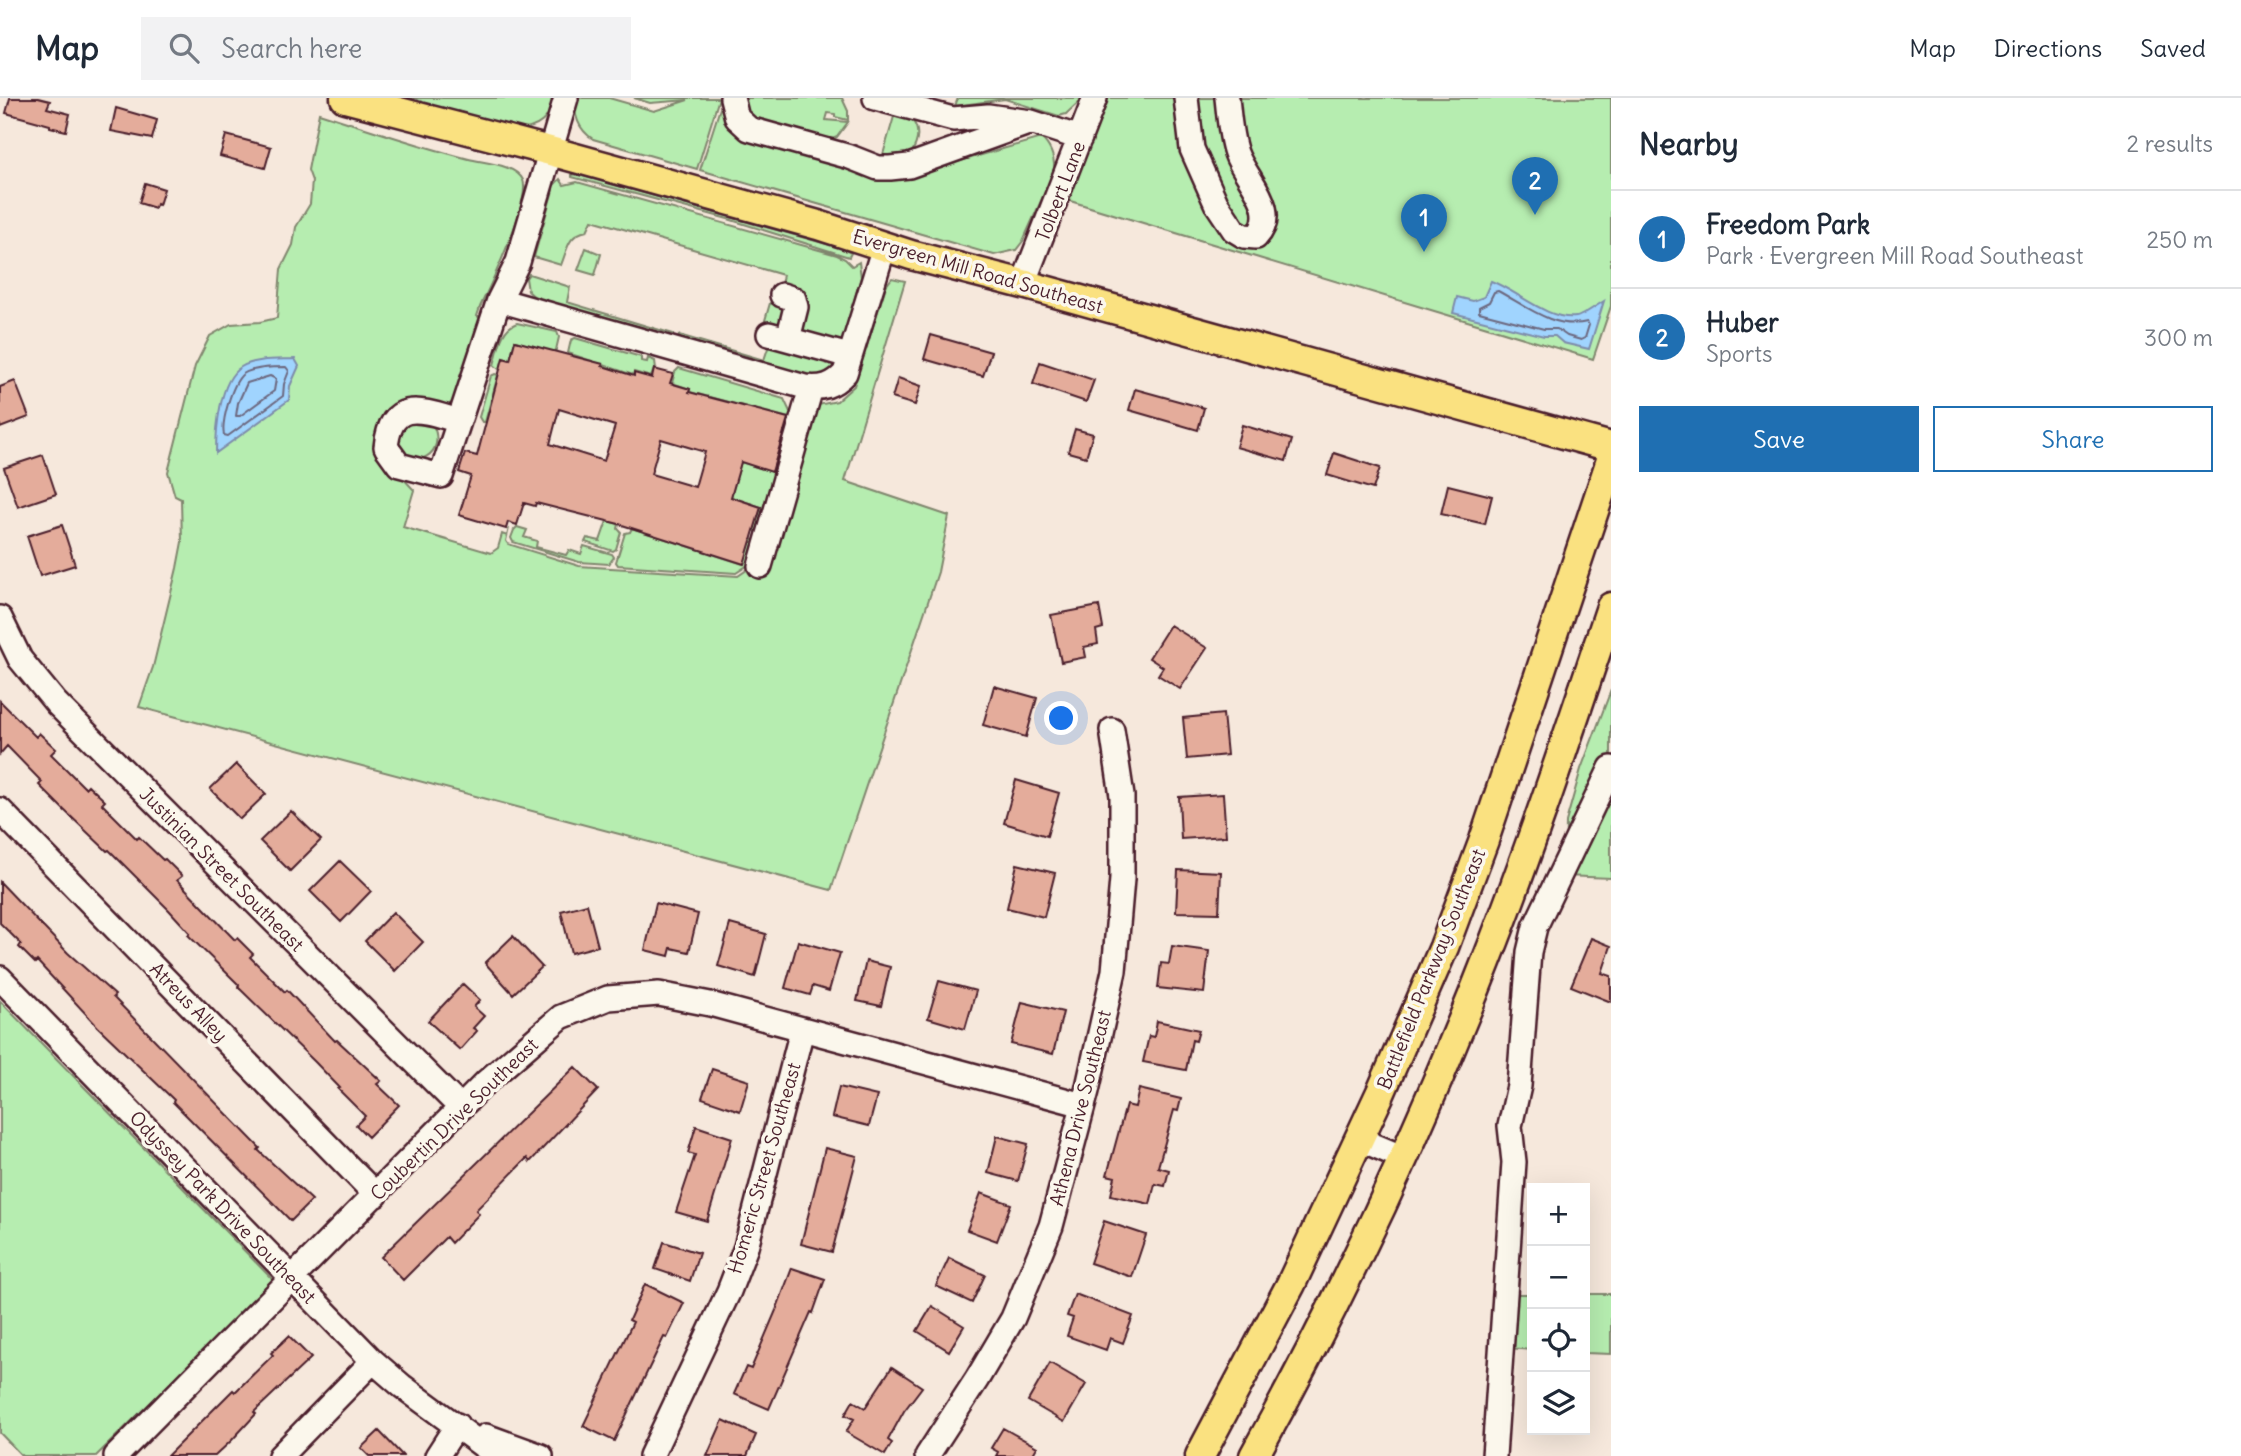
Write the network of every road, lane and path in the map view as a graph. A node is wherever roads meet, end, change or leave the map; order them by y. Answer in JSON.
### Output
{"nodes":[{"id":1,"x":345,"y":98,"type":"edge"},
{"id":2,"x":566,"y":98,"type":"edge"},
{"id":3,"x":732,"y":98,"type":"edge"},
{"id":4,"x":875,"y":98,"type":"edge"},
{"id":5,"x":1096,"y":98,"type":"edge"},
{"id":6,"x":1186,"y":98,"type":"edge"},
{"id":7,"x":1227,"y":98,"type":"edge"},
{"id":8,"x":1031,"y":122,"type":"junction"},
{"id":9,"x":1080,"y":138,"type":"junction"},
{"id":10,"x":550,"y":151,"type":"junction"},
{"id":11,"x":884,"y":247,"type":"junction"},
{"id":12,"x":1023,"y":284,"type":"junction"},
{"id":13,"x":782,"y":295,"type":"dead end"},
{"id":14,"x":499,"y":300,"type":"junction"},
{"id":15,"x":849,"y":356,"type":"junction"},
{"id":16,"x":811,"y":388,"type":"junction"},
{"id":17,"x":459,"y":421,"type":"junction"},
{"id":18,"x":1611,"y":447,"type":"edge"},
{"id":19,"x":1611,"y":460,"type":"edge"},
{"id":20,"x":760,"y":566,"type":"dead end"},
{"id":21,"x":1611,"y":607,"type":"edge"},
{"id":22,"x":0,"y":618,"type":"edge"},
{"id":23,"x":1112,"y":730,"type":"dead end"},
{"id":24,"x":1611,"y":768,"type":"edge"},
{"id":25,"x":0,"y":810,"type":"edge"},
{"id":26,"x":0,"y":978,"type":"edge"},
{"id":27,"x":802,"y":1030,"type":"junction"},
{"id":28,"x":1083,"y":1105,"type":"junction"},
{"id":29,"x":461,"y":1108,"type":"junction"},
{"id":30,"x":1359,"y":1139,"type":"junction"},
{"id":31,"x":1404,"y":1157,"type":"junction"},
{"id":32,"x":376,"y":1195,"type":"junction"},
{"id":33,"x":293,"y":1279,"type":"junction"},
{"id":34,"x":373,"y":1362,"type":"junction"},
{"id":35,"x":457,"y":1425,"type":"junction"},
{"id":36,"x":1265,"y":1449,"type":"edge"},
{"id":37,"x":116,"y":1456,"type":"edge"},
{"id":38,"x":280,"y":1456,"type":"edge"},
{"id":39,"x":438,"y":1456,"type":"edge"},
{"id":40,"x":502,"y":1456,"type":"edge"},
{"id":41,"x":541,"y":1456,"type":"edge"},
{"id":42,"x":650,"y":1456,"type":"edge"},
{"id":43,"x":927,"y":1456,"type":"edge"},
{"id":44,"x":1200,"y":1456,"type":"edge"},
{"id":45,"x":1494,"y":1456,"type":"edge"}],
"edges":[{"from":1,"to":10,"type":"main road","name":"Evergreen Mill Road Southeast"},
{"from":2,"to":10,"type":"street"},
{"from":3,"to":8,"type":"street"},
{"from":4,"to":8,"type":"street"},
{"from":5,"to":9,"type":"street","name":"Tolbert Lane"},
{"from":6,"to":7,"type":"street"},
{"from":8,"to":9,"type":"street"},
{"from":9,"to":12,"type":"street","name":"Tolbert Lane"},
{"from":10,"to":11,"type":"main road","name":"Evergreen Mill Road Southeast"},
{"from":10,"to":14,"type":"street"},
{"from":11,"to":12,"type":"main road","name":"Evergreen Mill Road Southeast"},
{"from":11,"to":15,"type":"street"},
{"from":12,"to":18,"type":"main road","name":"Evergreen Mill Road Southeast"},
{"from":13,"to":15,"type":"street"},
{"from":14,"to":16,"type":"street"},
{"from":14,"to":17,"type":"street"},
{"from":15,"to":16,"type":"street"},
{"from":16,"to":20,"type":"street"},
{"from":17,"to":17,"type":"street"},
{"from":19,"to":30,"type":"main road","name":"Battlefield Parkway Southeast"},
{"from":21,"to":31,"type":"main road"},
{"from":22,"to":29,"type":"street","name":"Justinian Street Southeast"},
{"from":23,"to":28,"type":"street","name":"Athena Drive Southeast"},
{"from":24,"to":45,"type":"street"},
{"from":25,"to":32,"type":"street","name":"Atreus Alley"},
{"from":26,"to":33,"type":"street","name":"Odyssey Park Drive Southeast"},
{"from":27,"to":28,"type":"street","name":"Coubertin Drive Southeast"},
{"from":27,"to":29,"type":"street","name":"Coubertin Drive Southeast"},
{"from":27,"to":42,"type":"street","name":"Homeric Street Southeast"},
{"from":28,"to":43,"type":"street","name":"Athena Drive Southeast"},
{"from":29,"to":32,"type":"street","name":"Coubertin Drive Southeast"},
{"from":30,"to":31,"type":"street"},
{"from":30,"to":44,"type":"main road","name":"Battlefield Parkway Southeast"},
{"from":31,"to":36,"type":"main road"},
{"from":32,"to":33,"type":"street","name":"Coubertin Drive Southeast"},
{"from":33,"to":34,"type":"street","name":"Odyssey Park Drive Southeast"},
{"from":33,"to":37,"type":"street","name":"Coubertin Drive Southeast"},
{"from":34,"to":35,"type":"street","name":"Odyssey Park Drive Southeast"},
{"from":34,"to":38,"type":"street"},
{"from":35,"to":39,"type":"street"},
{"from":35,"to":40,"type":"street","name":"Odyssey Park Drive Southeast"},
{"from":35,"to":41,"type":"street","name":"Odyssey Park Drive Southeast"}]}
